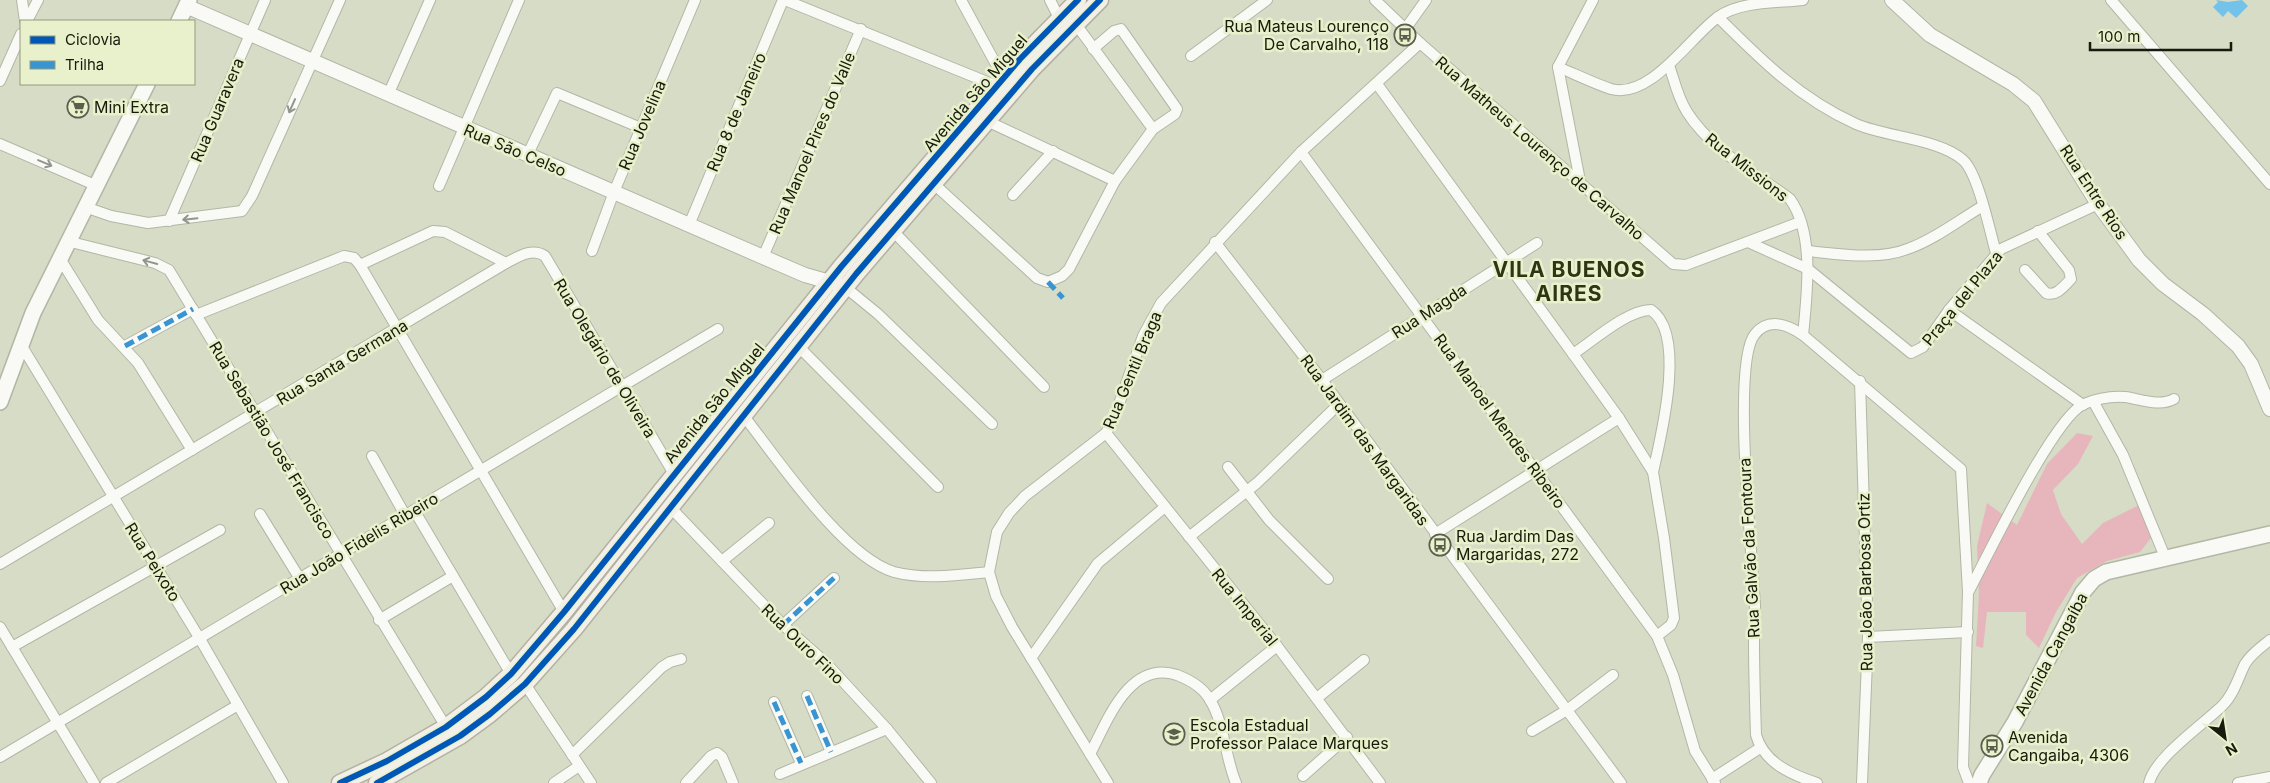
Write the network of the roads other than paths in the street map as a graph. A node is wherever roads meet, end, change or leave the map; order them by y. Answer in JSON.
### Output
{"nodes":[{"id":1,"x":22,"y":0,"type":"edge"},
{"id":2,"x":38,"y":0,"type":"edge"},
{"id":3,"x":265,"y":0,"type":"edge"},
{"id":4,"x":340,"y":0,"type":"edge"},
{"id":5,"x":430,"y":0,"type":"edge"},
{"id":6,"x":519,"y":0,"type":"edge"},
{"id":7,"x":696,"y":0,"type":"edge"},
{"id":8,"x":784,"y":0,"type":"edge"},
{"id":9,"x":961,"y":0,"type":"edge"},
{"id":10,"x":1050,"y":0,"type":"edge"},
{"id":11,"x":1078,"y":0,"type":"edge"},
{"id":12,"x":1100,"y":0,"type":"edge"},
{"id":13,"x":1267,"y":0,"type":"edge"},
{"id":14,"x":1376,"y":0,"type":"edge"},
{"id":15,"x":1426,"y":0,"type":"edge"},
{"id":16,"x":1593,"y":0,"type":"edge"},
{"id":17,"x":1803,"y":0,"type":"edge"},
{"id":18,"x":1892,"y":0,"type":"edge"},
{"id":19,"x":2111,"y":0,"type":"edge"},
{"id":20,"x":188,"y":3,"type":"edge"},
{"id":21,"x":1718,"y":17,"type":"junction"},
{"id":22,"x":1059,"y":18,"type":"junction"},
{"id":23,"x":26,"y":20,"type":"edge"},
{"id":24,"x":27,"y":20,"type":"edge"},
{"id":25,"x":180,"y":20,"type":"edge"},
{"id":26,"x":1075,"y":23,"type":"junction"},
{"id":27,"x":1406,"y":28,"type":"junction"},
{"id":28,"x":861,"y":29,"type":"junction"},
{"id":29,"x":249,"y":35,"type":"junction"},
{"id":30,"x":20,"y":36,"type":"edge"},
{"id":31,"x":1420,"y":43,"type":"junction"},
{"id":32,"x":1094,"y":49,"type":"junction"},
{"id":33,"x":1191,"y":56,"type":"dead end"},
{"id":34,"x":312,"y":62,"type":"junction"},
{"id":35,"x":1669,"y":65,"type":"junction"},
{"id":36,"x":1558,"y":67,"type":"junction"},
{"id":37,"x":0,"y":81,"type":"edge"},
{"id":38,"x":1000,"y":83,"type":"junction"},
{"id":39,"x":1377,"y":84,"type":"junction"},
{"id":40,"x":146,"y":85,"type":"edge"},
{"id":41,"x":388,"y":95,"type":"junction"},
{"id":42,"x":987,"y":121,"type":"junction"},
{"id":43,"x":464,"y":128,"type":"junction"},
{"id":44,"x":641,"y":128,"type":"junction"},
{"id":45,"x":1154,"y":129,"type":"junction"},
{"id":46,"x":0,"y":144,"type":"edge"},
{"id":47,"x":1053,"y":151,"type":"junction"},
{"id":48,"x":1301,"y":152,"type":"junction"},
{"id":49,"x":527,"y":156,"type":"junction"},
{"id":50,"x":1115,"y":181,"type":"junction"},
{"id":51,"x":1580,"y":181,"type":"junction"},
{"id":52,"x":934,"y":184,"type":"junction"},
{"id":53,"x":2270,"y":184,"type":"edge"},
{"id":54,"x":96,"y":185,"type":"junction"},
{"id":55,"x":439,"y":186,"type":"dead end"},
{"id":56,"x":614,"y":192,"type":"junction"},
{"id":57,"x":1013,"y":195,"type":"dead end"},
{"id":58,"x":2098,"y":204,"type":"junction"},
{"id":59,"x":1983,"y":206,"type":"junction"},
{"id":60,"x":85,"y":207,"type":"junction"},
{"id":61,"x":169,"y":221,"type":"junction"},
{"id":62,"x":1800,"y":222,"type":"junction"},
{"id":63,"x":689,"y":225,"type":"junction"},
{"id":64,"x":2038,"y":230,"type":"junction"},
{"id":65,"x":893,"y":231,"type":"junction"},
{"id":66,"x":67,"y":241,"type":"junction"},
{"id":67,"x":1216,"y":242,"type":"junction"},
{"id":68,"x":1748,"y":242,"type":"junction"},
{"id":69,"x":1537,"y":243,"type":"dead end"},
{"id":70,"x":592,"y":251,"type":"dead end"},
{"id":71,"x":1807,"y":251,"type":"junction"},
{"id":72,"x":529,"y":252,"type":"joint"},
{"id":73,"x":1996,"y":253,"type":"junction"},
{"id":74,"x":59,"y":257,"type":"junction"},
{"id":75,"x":763,"y":257,"type":"junction"},
{"id":76,"x":1505,"y":262,"type":"junction"},
{"id":77,"x":506,"y":263,"type":"junction"},
{"id":78,"x":360,"y":265,"type":"junction"},
{"id":79,"x":1808,"y":269,"type":"junction"},
{"id":80,"x":2025,"y":270,"type":"dead end"},
{"id":81,"x":829,"y":280,"type":"junction"},
{"id":82,"x":845,"y":287,"type":"junction"},
{"id":83,"x":1949,"y":310,"type":"junction"},
{"id":84,"x":195,"y":312,"type":"junction"},
{"id":85,"x":1422,"y":315,"type":"junction"},
{"id":86,"x":398,"y":328,"type":"junction"},
{"id":87,"x":718,"y":329,"type":"dead end"},
{"id":88,"x":1803,"y":335,"type":"junction"},
{"id":89,"x":20,"y":343,"type":"junction"},
{"id":90,"x":125,"y":346,"type":"junction"},
{"id":91,"x":798,"y":346,"type":"junction"},
{"id":92,"x":1573,"y":354,"type":"junction"},
{"id":93,"x":1322,"y":380,"type":"junction"},
{"id":94,"x":1860,"y":381,"type":"junction"},
{"id":95,"x":622,"y":386,"type":"junction"},
{"id":96,"x":1044,"y":387,"type":"dead end"},
{"id":97,"x":1,"y":397,"type":"edge"},
{"id":98,"x":2174,"y":399,"type":"dead end"},
{"id":99,"x":2093,"y":401,"type":"junction"},
{"id":100,"x":1339,"y":404,"type":"junction"},
{"id":101,"x":2083,"y":404,"type":"junction"},
{"id":102,"x":2270,"y":409,"type":"edge"},
{"id":103,"x":256,"y":413,"type":"junction"},
{"id":104,"x":743,"y":415,"type":"junction"},
{"id":105,"x":1618,"y":418,"type":"junction"},
{"id":106,"x":992,"y":424,"type":"dead end"},
{"id":107,"x":1106,"y":433,"type":"junction"},
{"id":108,"x":192,"y":450,"type":"junction"},
{"id":109,"x":372,"y":456,"type":"dead end"},
{"id":110,"x":1228,"y":468,"type":"dead end"},
{"id":111,"x":480,"y":470,"type":"junction"},
{"id":112,"x":1536,"y":470,"type":"junction"},
{"id":113,"x":1652,"y":472,"type":"junction"},
{"id":114,"x":674,"y":474,"type":"junction"},
{"id":115,"x":938,"y":487,"type":"dead end"},
{"id":116,"x":1247,"y":492,"type":"junction"},
{"id":117,"x":112,"y":496,"type":"junction"},
{"id":118,"x":1165,"y":507,"type":"junction"},
{"id":119,"x":671,"y":508,"type":"junction"},
{"id":120,"x":410,"y":513,"type":"junction"},
{"id":121,"x":260,"y":514,"type":"dead end"},
{"id":122,"x":769,"y":523,"type":"dead end"},
{"id":123,"x":220,"y":530,"type":"dead end"},
{"id":124,"x":1435,"y":534,"type":"junction"},
{"id":125,"x":2270,"y":534,"type":"edge"},
{"id":126,"x":1189,"y":538,"type":"junction"},
{"id":127,"x":340,"y":554,"type":"junction"},
{"id":128,"x":2165,"y":558,"type":"junction"},
{"id":129,"x":722,"y":561,"type":"junction"},
{"id":130,"x":0,"y":564,"type":"edge"},
{"id":131,"x":155,"y":567,"type":"junction"},
{"id":132,"x":989,"y":572,"type":"junction"},
{"id":133,"x":453,"y":576,"type":"junction"},
{"id":134,"x":834,"y":578,"type":"dead end"},
{"id":135,"x":300,"y":579,"type":"junction"},
{"id":136,"x":1328,"y":579,"type":"dead end"},
{"id":137,"x":1968,"y":592,"type":"junction"},
{"id":138,"x":564,"y":612,"type":"junction"},
{"id":139,"x":379,"y":620,"type":"junction"},
{"id":140,"x":783,"y":625,"type":"junction"},
{"id":141,"x":0,"y":627,"type":"edge"},
{"id":142,"x":1968,"y":632,"type":"junction"},
{"id":143,"x":1657,"y":636,"type":"junction"},
{"id":144,"x":1868,"y":637,"type":"junction"},
{"id":145,"x":200,"y":639,"type":"junction"},
{"id":146,"x":2270,"y":640,"type":"edge"},
{"id":147,"x":1277,"y":646,"type":"junction"},
{"id":148,"x":12,"y":647,"type":"junction"},
{"id":149,"x":1031,"y":658,"type":"junction"},
{"id":150,"x":681,"y":659,"type":"dead end"},
{"id":151,"x":1364,"y":660,"type":"dead end"},
{"id":152,"x":511,"y":674,"type":"junction"},
{"id":153,"x":1613,"y":675,"type":"dead end"},
{"id":154,"x":526,"y":684,"type":"junction"},
{"id":155,"x":807,"y":696,"type":"dead end"},
{"id":156,"x":1318,"y":698,"type":"junction"},
{"id":157,"x":1210,"y":700,"type":"junction"},
{"id":158,"x":774,"y":702,"type":"dead end"},
{"id":159,"x":238,"y":705,"type":"junction"},
{"id":160,"x":1566,"y":710,"type":"junction"},
{"id":161,"x":58,"y":723,"type":"junction"},
{"id":162,"x":446,"y":727,"type":"junction"},
{"id":163,"x":887,"y":729,"type":"junction"},
{"id":164,"x":1532,"y":732,"type":"dead end"},
{"id":165,"x":1347,"y":737,"type":"junction"},
{"id":166,"x":1760,"y":748,"type":"junction"},
{"id":167,"x":830,"y":752,"type":"junction"},
{"id":168,"x":1090,"y":754,"type":"junction"},
{"id":169,"x":572,"y":755,"type":"junction"},
{"id":170,"x":0,"y":757,"type":"edge"},
{"id":171,"x":801,"y":764,"type":"junction"},
{"id":172,"x":579,"y":766,"type":"junction"},
{"id":173,"x":1963,"y":767,"type":"junction"},
{"id":174,"x":780,"y":774,"type":"dead end"},
{"id":175,"x":1303,"y":776,"type":"dead end"},
{"id":176,"x":2270,"y":777,"type":"edge"},
{"id":177,"x":1977,"y":780,"type":"edge"},
{"id":178,"x":1714,"y":781,"type":"edge"},
{"id":179,"x":1619,"y":782,"type":"edge"},
{"id":180,"x":94,"y":783,"type":"edge"},
{"id":181,"x":106,"y":783,"type":"edge"},
{"id":182,"x":283,"y":783,"type":"edge"},
{"id":183,"x":340,"y":783,"type":"edge"},
{"id":184,"x":377,"y":783,"type":"edge"},
{"id":185,"x":554,"y":783,"type":"edge"},
{"id":186,"x":591,"y":783,"type":"edge"},
{"id":187,"x":686,"y":783,"type":"edge"},
{"id":188,"x":733,"y":783,"type":"edge"},
{"id":189,"x":931,"y":783,"type":"edge"},
{"id":190,"x":1108,"y":783,"type":"edge"},
{"id":191,"x":1236,"y":783,"type":"edge"},
{"id":192,"x":1380,"y":783,"type":"edge"},
{"id":193,"x":1817,"y":783,"type":"edge"},
{"id":194,"x":1862,"y":783,"type":"edge"},
{"id":195,"x":2149,"y":783,"type":"edge"},
{"id":196,"x":2238,"y":783,"type":"edge"}],
"edges":[{"from":1,"to":23,"type":"street"},
{"from":2,"to":24,"type":"street"},
{"from":3,"to":29,"type":"street","name":"Rua Guaravera"},
{"from":4,"to":34,"type":"street"},
{"from":5,"to":41,"type":"street"},
{"from":6,"to":43,"type":"street"},
{"from":7,"to":44,"type":"street","name":"Rua Jovelina"},
{"from":8,"to":28,"type":"street"},
{"from":8,"to":63,"type":"street","name":"Rua 8 de Janeiro"},
{"from":9,"to":38,"type":"street"},
{"from":10,"to":22,"type":"street"},
{"from":11,"to":22,"type":"main road","name":"Avenida São Miguel"},
{"from":12,"to":26,"type":"main road","name":"Avenida São Miguel"},
{"from":13,"to":33,"type":"street"},
{"from":14,"to":27,"type":"street","name":"Rua Matheus Lourenço de Carvalho"},
{"from":15,"to":27,"type":"street"},
{"from":16,"to":36,"type":"street"},
{"from":17,"to":21,"type":"street"},
{"from":18,"to":58,"type":"street","name":"Rua Entre Rios"},
{"from":19,"to":53,"type":"street"},
{"from":20,"to":25,"type":"main road"},
{"from":20,"to":29,"type":"street","name":"Rua São Celso"},
{"from":21,"to":35,"type":"street"},
{"from":21,"to":59,"type":"street"},
{"from":22,"to":38,"type":"main road","name":"Avenida São Miguel"},
{"from":26,"to":32,"type":"street"},
{"from":26,"to":42,"type":"main road","name":"Avenida São Miguel"},
{"from":27,"to":31,"type":"street","name":"Rua Matheus Lourenço de Carvalho"},
{"from":28,"to":38,"type":"street"},
{"from":28,"to":75,"type":"street","name":"Rua Manoel Pires do Valle"},
{"from":29,"to":34,"type":"street","name":"Rua São Celso"},
{"from":29,"to":61,"type":"street","name":"Rua Guaravera"},
{"from":30,"to":37,"type":"street"},
{"from":31,"to":39,"type":"street","name":"Rua Gentil Braga"},
{"from":31,"to":51,"type":"street","name":"Rua Matheus Lourenço de Carvalho"},
{"from":32,"to":45,"type":"street"},
{"from":32,"to":45,"type":"street"},
{"from":34,"to":41,"type":"street","name":"Rua São Celso"},
{"from":34,"to":61,"type":"street","one_way":true},
{"from":35,"to":36,"type":"street"},
{"from":35,"to":62,"type":"street","name":"Rua Missions"},
{"from":36,"to":51,"type":"street"},
{"from":38,"to":81,"type":"main road","name":"Avenida São Miguel"},
{"from":39,"to":48,"type":"street","name":"Rua Gentil Braga"},
{"from":39,"to":76,"type":"street"},
{"from":40,"to":54,"type":"main road"},
{"from":41,"to":43,"type":"street","name":"Rua São Celso"},
{"from":42,"to":47,"type":"street"},
{"from":42,"to":52,"type":"main road","name":"Avenida São Miguel"},
{"from":43,"to":49,"type":"street","name":"Rua São Celso"},
{"from":43,"to":55,"type":"street"},
{"from":44,"to":49,"type":"street"},
{"from":44,"to":56,"type":"street","name":"Rua Jovelina"},
{"from":45,"to":50,"type":"street"},
{"from":46,"to":54,"type":"street","one_way":true},
{"from":47,"to":50,"type":"street"},
{"from":47,"to":57,"type":"street"},
{"from":48,"to":67,"type":"street","name":"Rua Gentil Braga"},
{"from":48,"to":85,"type":"street","name":"Rua Manoel Mendes Ribeiro"},
{"from":49,"to":56,"type":"street","name":"Rua São Celso"},
{"from":50,"to":52,"type":"street"},
{"from":51,"to":68,"type":"street","name":"Rua Matheus Lourenço de Carvalho"},
{"from":52,"to":65,"type":"main road","name":"Avenida São Miguel"},
{"from":54,"to":60,"type":"main road"},
{"from":56,"to":63,"type":"street","name":"Rua São Celso"},
{"from":56,"to":70,"type":"street","name":"Rua Jovelina"},
{"from":58,"to":64,"type":"street","name":"Praça del Plaza"},
{"from":58,"to":102,"type":"street","name":"Rua Entre Rios"},
{"from":59,"to":71,"type":"street"},
{"from":59,"to":73,"type":"street"},
{"from":60,"to":61,"type":"street"},
{"from":60,"to":66,"type":"main road"},
{"from":62,"to":68,"type":"street","name":"Rua Matheus Lourenço de Carvalho"},
{"from":62,"to":71,"type":"street","name":"Rua Missions"},
{"from":63,"to":75,"type":"street","name":"Rua São Celso"},
{"from":64,"to":73,"type":"street","name":"Praça del Plaza"},
{"from":64,"to":80,"type":"street","name":"Praça del Plaza"},
{"from":65,"to":82,"type":"main road","name":"Avenida São Miguel"},
{"from":65,"to":96,"type":"street"},
{"from":66,"to":74,"type":"main road"},
{"from":84,"to":66,"type":"street","name":"Rua Sebastião José Francisco","one_way":true},
{"from":67,"to":93,"type":"street","name":"Rua Jardim das Margaridas"},
{"from":67,"to":107,"type":"street","name":"Rua Gentil Braga"},
{"from":68,"to":79,"type":"street"},
{"from":69,"to":76,"type":"street","name":"Rua Magda"},
{"from":71,"to":79,"type":"street","name":"Rua Missions"},
{"from":72,"to":77,"type":"street","name":"Rua Santa Germana"},
{"from":72,"to":95,"type":"street","name":"Rua Olegário de Oliveira"},
{"from":73,"to":83,"type":"street","name":"Praça del Plaza"},
{"from":74,"to":89,"type":"main road"},
{"from":74,"to":90,"type":"street"},
{"from":75,"to":81,"type":"street","name":"Rua São Celso"},
{"from":76,"to":85,"type":"street","name":"Rua Magda"},
{"from":76,"to":92,"type":"street"},
{"from":77,"to":78,"type":"street"},
{"from":77,"to":86,"type":"street","name":"Rua Santa Germana"},
{"from":78,"to":84,"type":"street"},
{"from":78,"to":86,"type":"street"},
{"from":79,"to":83,"type":"street","name":"Praça del Plaza"},
{"from":79,"to":88,"type":"street","name":"Rua Missions"},
{"from":81,"to":82,"type":"street","name":"Rua São Celso"},
{"from":81,"to":114,"type":"main road","name":"Avenida São Miguel"},
{"from":82,"to":91,"type":"main road","name":"Avenida São Miguel"},
{"from":82,"to":106,"type":"street"},
{"from":83,"to":101,"type":"street"},
{"from":84,"to":90,"type":"street"},
{"from":84,"to":103,"type":"street","name":"Rua Sebastião José Francisco"},
{"from":85,"to":93,"type":"street","name":"Rua Magda"},
{"from":85,"to":112,"type":"street","name":"Rua Manoel Mendes Ribeiro"},
{"from":86,"to":103,"type":"street","name":"Rua Santa Germana"},
{"from":86,"to":111,"type":"street"},
{"from":87,"to":95,"type":"street","name":"Rua João Fidelis Ribeiro"},
{"from":88,"to":94,"type":"street"},
{"from":88,"to":166,"type":"street","name":"Rua Galvão da Fontoura"},
{"from":89,"to":97,"type":"main road"},
{"from":89,"to":117,"type":"street","name":"Rua Peixoto"},
{"from":90,"to":108,"type":"street"},
{"from":91,"to":104,"type":"main road","name":"Avenida São Miguel"},
{"from":91,"to":115,"type":"street"},
{"from":92,"to":105,"type":"street"},
{"from":92,"to":113,"type":"street"},
{"from":93,"to":100,"type":"street","name":"Rua Jardim das Margaridas"},
{"from":94,"to":137,"type":"street"},
{"from":94,"to":144,"type":"street","name":"Rua João Barbosa Ortiz"},
{"from":95,"to":111,"type":"street","name":"Rua João Fidelis Ribeiro"},
{"from":95,"to":114,"type":"street","name":"Rua Olegário de Oliveira"},
{"from":98,"to":99,"type":"street"},
{"from":99,"to":101,"type":"street"},
{"from":99,"to":128,"type":"street"},
{"from":100,"to":116,"type":"street"},
{"from":100,"to":124,"type":"street","name":"Rua Jardim das Margaridas"},
{"from":101,"to":137,"type":"street"},
{"from":103,"to":108,"type":"street","name":"Rua Santa Germana"},
{"from":103,"to":127,"type":"street","name":"Rua Sebastião José Francisco"},
{"from":104,"to":119,"type":"main road","name":"Avenida São Miguel"},
{"from":104,"to":132,"type":"street"},
{"from":105,"to":112,"type":"street"},
{"from":105,"to":113,"type":"street"},
{"from":107,"to":118,"type":"street","name":"Rua Imperial"},
{"from":107,"to":132,"type":"street","name":"Rua Gentil Braga"},
{"from":108,"to":117,"type":"street","name":"Rua Santa Germana"},
{"from":109,"to":120,"type":"street"},
{"from":110,"to":116,"type":"street"},
{"from":111,"to":120,"type":"street","name":"Rua João Fidelis Ribeiro"},
{"from":111,"to":138,"type":"street"},
{"from":112,"to":124,"type":"street"},
{"from":112,"to":143,"type":"street","name":"Rua Manoel Mendes Ribeiro"},
{"from":113,"to":143,"type":"street"},
{"from":114,"to":138,"type":"main road","name":"Avenida São Miguel"},
{"from":116,"to":126,"type":"street"},
{"from":116,"to":136,"type":"street"},
{"from":117,"to":130,"type":"street","name":"Rua Santa Germana"},
{"from":117,"to":131,"type":"street","name":"Rua Peixoto"},
{"from":118,"to":126,"type":"street","name":"Rua Imperial"},
{"from":118,"to":149,"type":"street"},
{"from":119,"to":129,"type":"street","name":"Rua Ouro Fino"},
{"from":119,"to":154,"type":"main road","name":"Avenida São Miguel"},
{"from":120,"to":127,"type":"street","name":"Rua João Fidelis Ribeiro"},
{"from":120,"to":133,"type":"street"},
{"from":121,"to":135,"type":"street"},
{"from":122,"to":129,"type":"street"},
{"from":123,"to":131,"type":"street"},
{"from":124,"to":160,"type":"street","name":"Rua Jardim das Margaridas"},
{"from":125,"to":128,"type":"main road","name":"Avenida Cangaíba"},
{"from":126,"to":147,"type":"street","name":"Rua Imperial"},
{"from":127,"to":135,"type":"street","name":"Rua João Fidelis Ribeiro"},
{"from":127,"to":139,"type":"street","name":"Rua Sebastião José Francisco"},
{"from":128,"to":177,"type":"main road","name":"Avenida Cangaíba"},
{"from":129,"to":140,"type":"street","name":"Rua Ouro Fino"},
{"from":131,"to":145,"type":"street","name":"Rua Peixoto"},
{"from":131,"to":148,"type":"street"},
{"from":132,"to":149,"type":"street","name":"Rua Gentil Braga"},
{"from":133,"to":139,"type":"street"},
{"from":133,"to":152,"type":"street"},
{"from":134,"to":140,"type":"street"},
{"from":135,"to":145,"type":"street","name":"Rua João Fidelis Ribeiro"},
{"from":137,"to":142,"type":"street"},
{"from":138,"to":152,"type":"main road","name":"Avenida São Miguel"},
{"from":139,"to":162,"type":"street","name":"Rua Sebastião José Francisco"},
{"from":140,"to":163,"type":"street","name":"Rua Ouro Fino"},
{"from":141,"to":148,"type":"street"},
{"from":142,"to":144,"type":"street"},
{"from":142,"to":173,"type":"street"},
{"from":143,"to":178,"type":"street","name":"Rua Manoel Mendes Ribeiro"},
{"from":144,"to":194,"type":"street","name":"Rua João Barbosa Ortiz"},
{"from":145,"to":159,"type":"street","name":"Rua Peixoto"},
{"from":145,"to":161,"type":"street","name":"Rua João Fidelis Ribeiro"},
{"from":146,"to":195,"type":"street"},
{"from":147,"to":156,"type":"street","name":"Rua Imperial"},
{"from":147,"to":157,"type":"street"},
{"from":148,"to":161,"type":"street"},
{"from":149,"to":168,"type":"street","name":"Rua Gentil Braga"},
{"from":150,"to":169,"type":"street"},
{"from":151,"to":156,"type":"street"},
{"from":152,"to":162,"type":"main road","name":"Avenida São Miguel"},
{"from":153,"to":160,"type":"street"},
{"from":154,"to":169,"type":"street"},
{"from":154,"to":184,"type":"main road","name":"Avenida São Miguel"},
{"from":155,"to":167,"type":"street"},
{"from":156,"to":165,"type":"street","name":"Rua Imperial"},
{"from":157,"to":168,"type":"street"},
{"from":157,"to":191,"type":"street"},
{"from":158,"to":171,"type":"street"},
{"from":159,"to":181,"type":"street"},
{"from":159,"to":182,"type":"street","name":"Rua Peixoto"},
{"from":160,"to":164,"type":"street"},
{"from":160,"to":179,"type":"street","name":"Rua Jardim das Margaridas"},
{"from":161,"to":170,"type":"street","name":"Rua João Fidelis Ribeiro"},
{"from":161,"to":180,"type":"street"},
{"from":162,"to":183,"type":"main road","name":"Avenida São Miguel"},
{"from":163,"to":167,"type":"street"},
{"from":163,"to":189,"type":"street","name":"Rua Ouro Fino"},
{"from":165,"to":175,"type":"street"},
{"from":165,"to":192,"type":"street","name":"Rua Imperial"},
{"from":166,"to":178,"type":"street"},
{"from":166,"to":193,"type":"street"},
{"from":167,"to":171,"type":"street"},
{"from":168,"to":190,"type":"street","name":"Rua Gentil Braga"},
{"from":169,"to":172,"type":"street"},
{"from":171,"to":174,"type":"street"},
{"from":172,"to":185,"type":"street"},
{"from":172,"to":186,"type":"street"},
{"from":173,"to":177,"type":"street"},
{"from":173,"to":177,"type":"street"},
{"from":176,"to":196,"type":"street"},
{"from":187,"to":188,"type":"street"}]}
